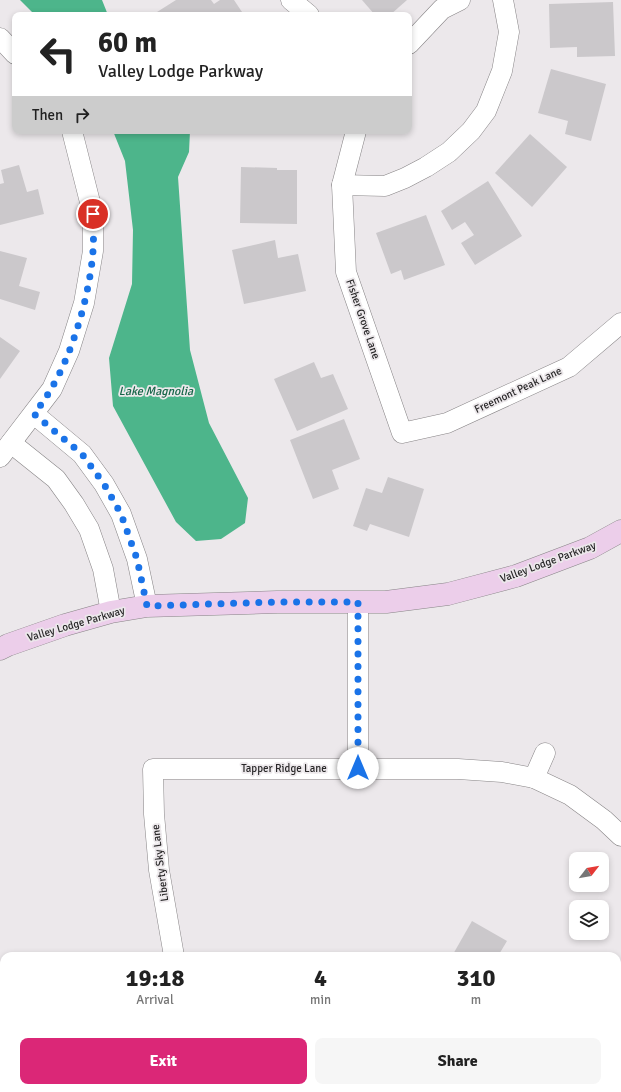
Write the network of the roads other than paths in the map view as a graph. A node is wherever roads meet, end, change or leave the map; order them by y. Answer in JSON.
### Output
{"nodes":[{"id":1,"x":291,"y":0,"type":"edge"},
{"id":2,"x":460,"y":0,"type":"edge"},
{"id":3,"x":503,"y":0,"type":"edge"},
{"id":4,"x":305,"y":12,"type":"edge"},
{"id":5,"x":0,"y":38,"type":"edge"},
{"id":6,"x":412,"y":41,"type":"edge"},
{"id":7,"x":12,"y":51,"type":"edge"},
{"id":8,"x":73,"y":134,"type":"edge"},
{"id":9,"x":355,"y":134,"type":"edge"},
{"id":10,"x":342,"y":185,"type":"junction"},
{"id":11,"x":621,"y":323,"type":"edge"},
{"id":12,"x":34,"y":414,"type":"junction"},
{"id":13,"x":402,"y":433,"type":"joint"},
{"id":14,"x":5,"y":450,"type":"edge"},
{"id":15,"x":621,"y":531,"type":"edge"},
{"id":16,"x":358,"y":602,"type":"junction"},
{"id":17,"x":147,"y":606,"type":"junction"},
{"id":18,"x":111,"y":612,"type":"junction"},
{"id":19,"x":0,"y":649,"type":"edge"},
{"id":20,"x":546,"y":753,"type":"dead end"},
{"id":21,"x":358,"y":768,"type":"junction"},
{"id":22,"x":153,"y":769,"type":"joint"},
{"id":23,"x":534,"y":778,"type":"junction"},
{"id":24,"x":621,"y":836,"type":"edge"},
{"id":25,"x":173,"y":952,"type":"edge"}],
"edges":[{"from":1,"to":4,"type":"street"},
{"from":2,"to":6,"type":"street"},
{"from":3,"to":10,"type":"street"},
{"from":5,"to":7,"type":"street"},
{"from":8,"to":12,"type":"street"},
{"from":9,"to":10,"type":"street","name":"Fisher Grove Lane"},
{"from":10,"to":13,"type":"street","name":"Fisher Grove Lane"},
{"from":11,"to":13,"type":"street","name":"Freemont Peak Lane"},
{"from":12,"to":14,"type":"street"},
{"from":12,"to":17,"type":"street"},
{"from":14,"to":18,"type":"street"},
{"from":15,"to":16,"type":"street","name":"Valley Lodge Parkway"},
{"from":16,"to":17,"type":"street","name":"Valley Lodge Parkway"},
{"from":16,"to":21,"type":"street"},
{"from":17,"to":18,"type":"street","name":"Valley Lodge Parkway"},
{"from":18,"to":19,"type":"street","name":"Valley Lodge Parkway"},
{"from":20,"to":23,"type":"street"},
{"from":21,"to":22,"type":"street","name":"Tapper Ridge Lane"},
{"from":21,"to":23,"type":"street","name":"Tapper Ridge Lane"},
{"from":22,"to":25,"type":"street","name":"Liberty Sky Lane"},
{"from":23,"to":24,"type":"street","name":"Tapper Ridge Lane"}]}
